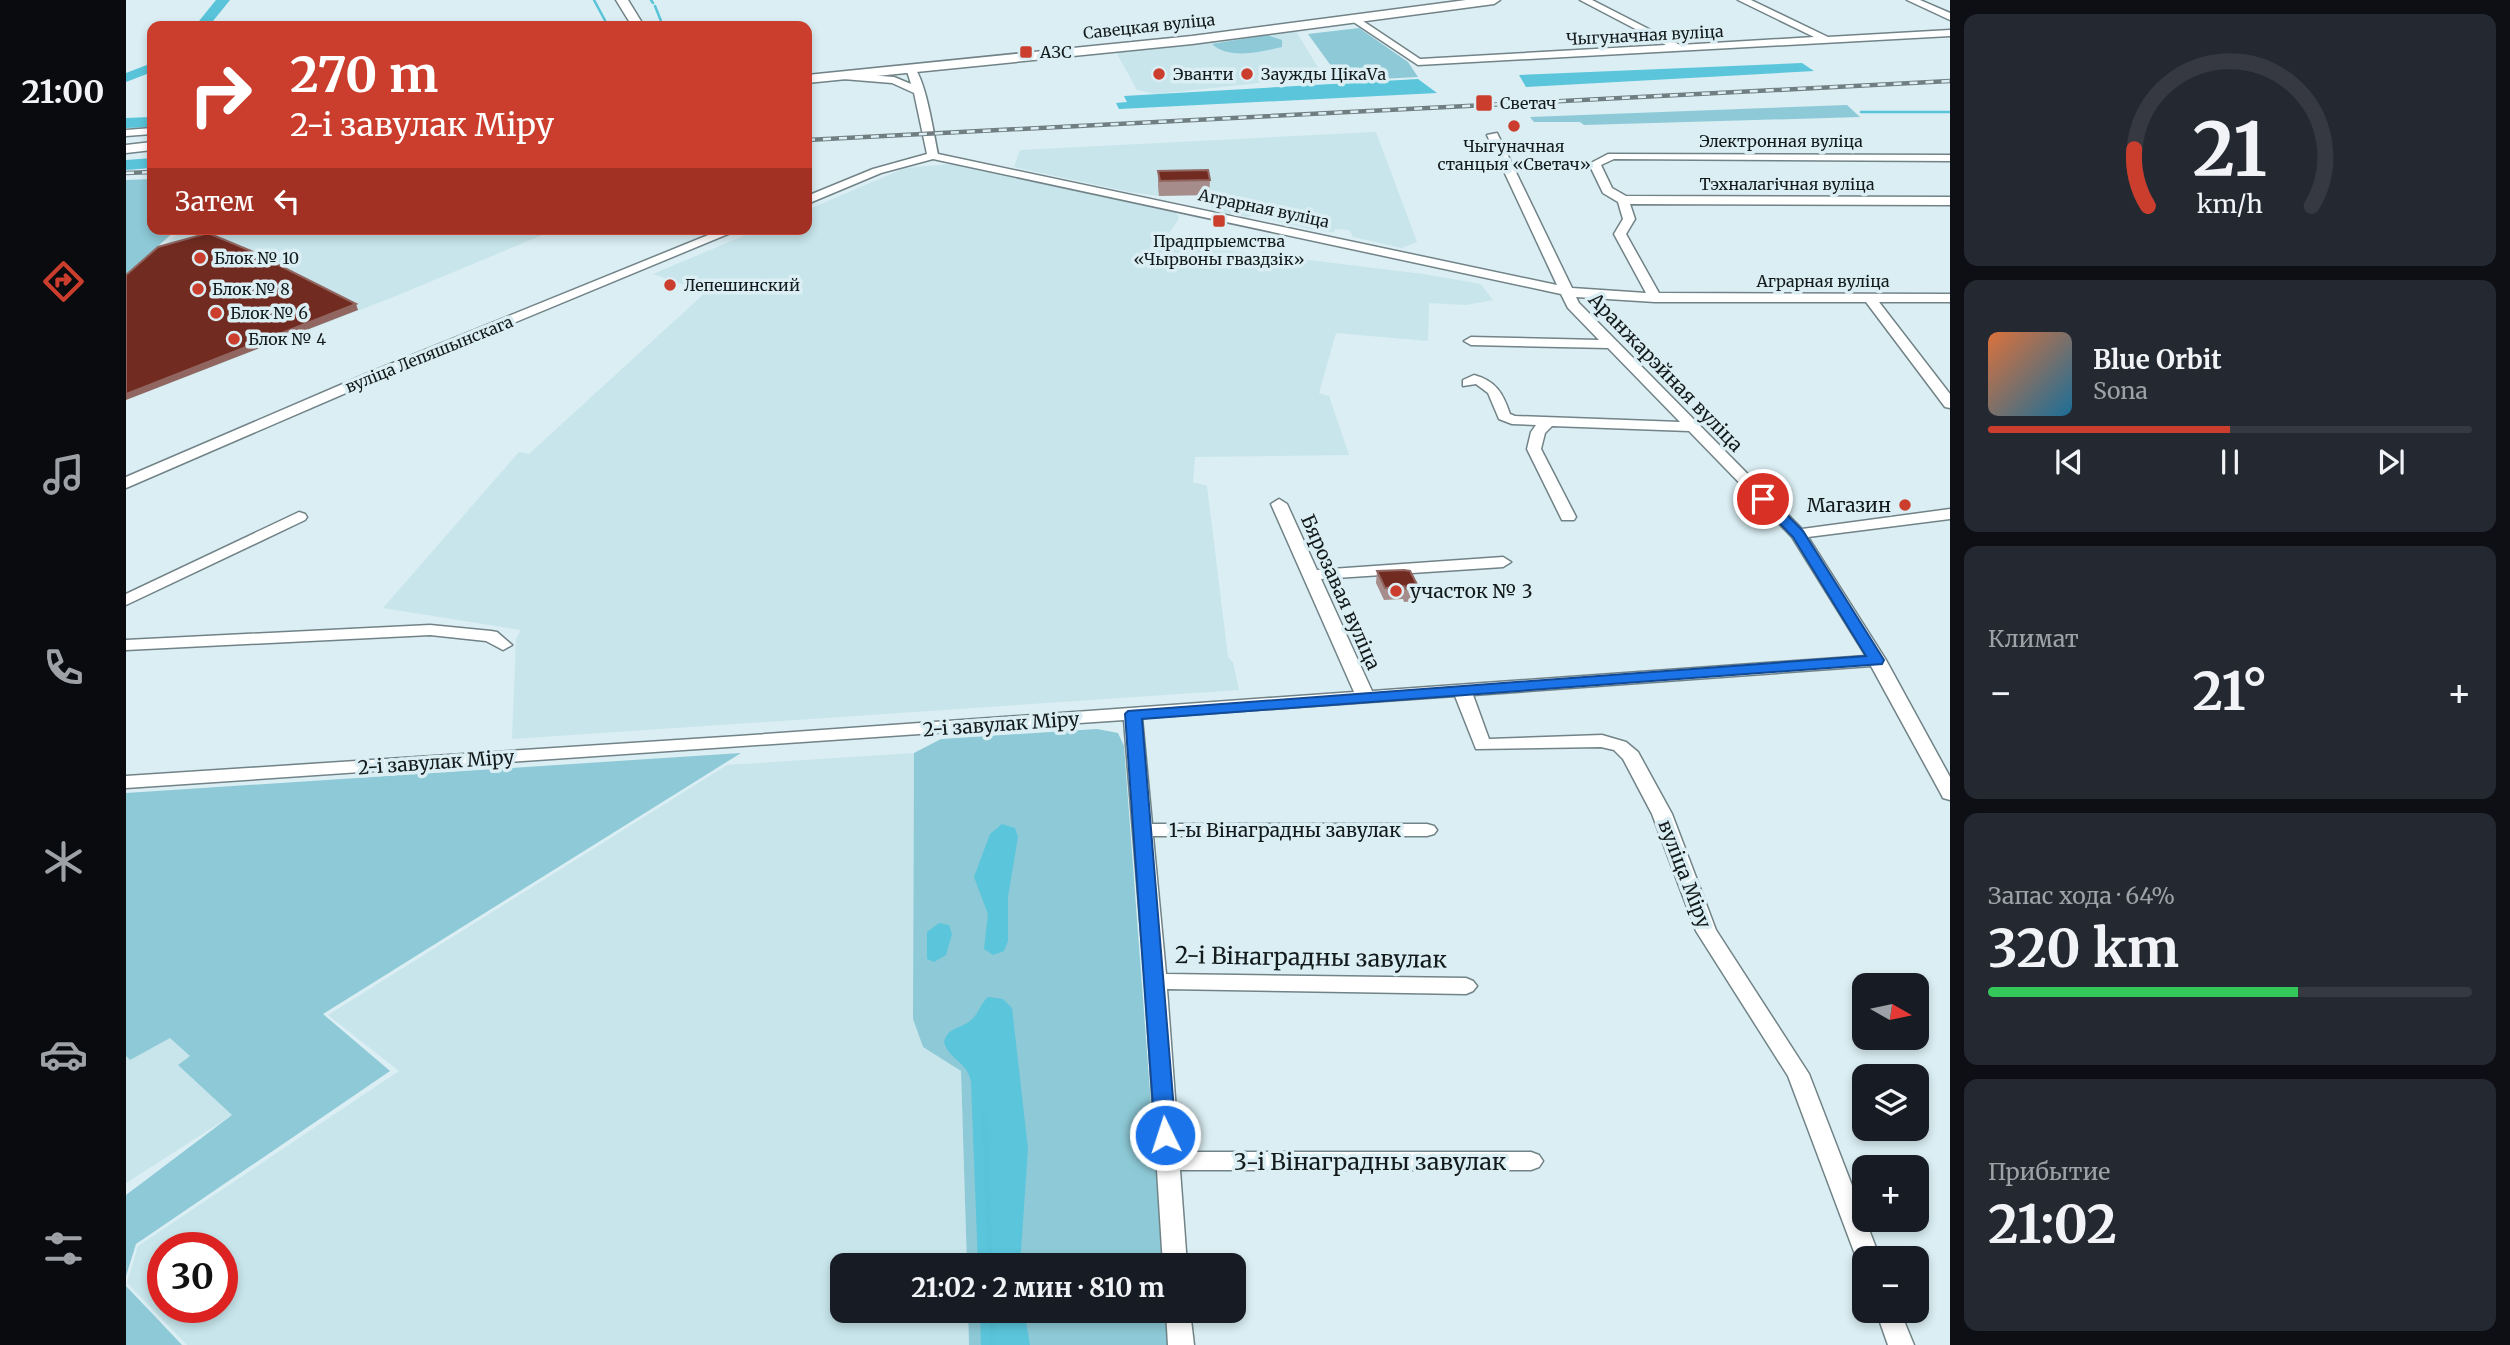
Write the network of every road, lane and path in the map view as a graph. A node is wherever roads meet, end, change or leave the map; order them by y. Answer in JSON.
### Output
{"nodes":[{"id":1,"x":622,"y":0,"type":"edge"},
{"id":2,"x":1493,"y":0,"type":"edge"},
{"id":3,"x":1585,"y":0,"type":"edge"},
{"id":4,"x":1743,"y":0,"type":"edge"},
{"id":5,"x":1912,"y":0,"type":"edge"},
{"id":6,"x":1950,"y":17,"type":"edge"},
{"id":7,"x":1354,"y":19,"type":"junction"},
{"id":8,"x":635,"y":21,"type":"edge"},
{"id":9,"x":1950,"y":33,"type":"edge"},
{"id":10,"x":1828,"y":41,"type":"junction"},
{"id":11,"x":1681,"y":49,"type":"junction"},
{"id":12,"x":911,"y":68,"type":"junction"},
{"id":13,"x":839,"y":75,"type":"junction"},
{"id":14,"x":812,"y":78,"type":"edge"},
{"id":15,"x":919,"y":90,"type":"junction"},
{"id":16,"x":147,"y":131,"type":"edge"},
{"id":17,"x":126,"y":133,"type":"edge"},
{"id":18,"x":1493,"y":135,"type":"dead end"},
{"id":19,"x":147,"y":147,"type":"edge"},
{"id":20,"x":126,"y":149,"type":"edge"},
{"id":21,"x":933,"y":156,"type":"junction"},
{"id":22,"x":1950,"y":158,"type":"edge"},
{"id":23,"x":812,"y":198,"type":"edge"},
{"id":24,"x":1623,"y":200,"type":"junction"},
{"id":25,"x":1950,"y":201,"type":"edge"},
{"id":26,"x":719,"y":235,"type":"edge"},
{"id":27,"x":1567,"y":293,"type":"junction"},
{"id":28,"x":1655,"y":298,"type":"junction"},
{"id":29,"x":1950,"y":298,"type":"edge"},
{"id":30,"x":1870,"y":299,"type":"junction"},
{"id":31,"x":1472,"y":341,"type":"dead end"},
{"id":32,"x":1612,"y":344,"type":"junction"},
{"id":33,"x":1468,"y":383,"type":"dead end"},
{"id":34,"x":1950,"y":404,"type":"edge"},
{"id":35,"x":1550,"y":420,"type":"junction"},
{"id":36,"x":1693,"y":427,"type":"junction"},
{"id":37,"x":126,"y":483,"type":"edge"},
{"id":38,"x":1279,"y":504,"type":"dead end"},
{"id":39,"x":1950,"y":514,"type":"edge"},
{"id":40,"x":299,"y":517,"type":"dead end"},
{"id":41,"x":1568,"y":517,"type":"dead end"},
{"id":42,"x":1798,"y":534,"type":"junction"},
{"id":43,"x":1503,"y":562,"type":"dead end"},
{"id":44,"x":1309,"y":575,"type":"junction"},
{"id":45,"x":126,"y":600,"type":"edge"},
{"id":46,"x":126,"y":645,"type":"edge"},
{"id":47,"x":503,"y":645,"type":"dead end"},
{"id":48,"x":1877,"y":660,"type":"junction"},
{"id":49,"x":1462,"y":690,"type":"junction"},
{"id":50,"x":1365,"y":696,"type":"junction"},
{"id":51,"x":1133,"y":714,"type":"junction"},
{"id":52,"x":126,"y":782,"type":"edge"},
{"id":53,"x":1950,"y":794,"type":"edge"},
{"id":54,"x":1143,"y":830,"type":"junction"},
{"id":55,"x":1427,"y":830,"type":"dead end"},
{"id":56,"x":1156,"y":981,"type":"junction"},
{"id":57,"x":1466,"y":986,"type":"dead end"},
{"id":58,"x":1167,"y":1161,"type":"junction"},
{"id":59,"x":1531,"y":1161,"type":"dead end"},
{"id":60,"x":1863,"y":1246,"type":"edge"},
{"id":61,"x":1174,"y":1253,"type":"edge"},
{"id":62,"x":1179,"y":1323,"type":"edge"},
{"id":63,"x":1893,"y":1323,"type":"edge"},
{"id":64,"x":1181,"y":1345,"type":"edge"},
{"id":65,"x":1901,"y":1345,"type":"edge"}],
"edges":[{"from":1,"to":8,"type":"main road"},
{"from":2,"to":7,"type":"main road","name":"Савецкая вуліца"},
{"from":3,"to":11,"type":"street"},
{"from":4,"to":10,"type":"street"},
{"from":5,"to":6,"type":"street"},
{"from":7,"to":11,"type":"street","name":"Чыгуначная вуліца"},
{"from":7,"to":12,"type":"main road","name":"Савецкая вуліца"},
{"from":9,"to":10,"type":"street","name":"Чыгуначная вуліца"},
{"from":10,"to":11,"type":"street","name":"Чыгуначная вуліца"},
{"from":12,"to":13,"type":"main road","name":"Савецкая вуліца"},
{"from":12,"to":15,"type":"street"},
{"from":13,"to":14,"type":"main road","name":"Савецкая вуліца"},
{"from":13,"to":15,"type":"street"},
{"from":15,"to":21,"type":"street"},
{"from":16,"to":17,"type":"street"},
{"from":18,"to":27,"type":"street","name":"Аранжарэйная вуліца"},
{"from":19,"to":20,"type":"main road"},
{"from":21,"to":23,"type":"street"},
{"from":21,"to":27,"type":"street","name":"Аграрная вуліца"},
{"from":22,"to":24,"type":"street","name":"Электронная вуліца"},
{"from":24,"to":25,"type":"street","name":"Тэхналагічная вуліца"},
{"from":24,"to":28,"type":"street"},
{"from":26,"to":37,"type":"street","name":"вуліца Лепяшынскага"},
{"from":27,"to":28,"type":"street","name":"Аграрная вуліца"},
{"from":27,"to":32,"type":"street","name":"Аранжарэйная вуліца"},
{"from":28,"to":30,"type":"street","name":"Аграрная вуліца"},
{"from":29,"to":30,"type":"street","name":"Аграрная вуліца"},
{"from":30,"to":34,"type":"street"},
{"from":31,"to":32,"type":"street"},
{"from":32,"to":36,"type":"street","name":"Аранжарэйная вуліца"},
{"from":33,"to":35,"type":"street"},
{"from":35,"to":36,"type":"street"},
{"from":35,"to":41,"type":"street"},
{"from":36,"to":42,"type":"street","name":"Аранжарэйная вуліца"},
{"from":38,"to":44,"type":"street","name":"Бярозавая вуліца"},
{"from":39,"to":42,"type":"street"},
{"from":40,"to":45,"type":"street"},
{"from":42,"to":48,"type":"street","name":"Аранжарэйная вуліца"},
{"from":43,"to":44,"type":"street"},
{"from":44,"to":50,"type":"street","name":"Бярозавая вуліца"},
{"from":46,"to":47,"type":"street"},
{"from":48,"to":49,"type":"street","name":"2-і завулак Міру"},
{"from":48,"to":53,"type":"street","name":"Аранжарэйная вуліца"},
{"from":49,"to":50,"type":"street","name":"2-і завулак Міру"},
{"from":49,"to":60,"type":"street","name":"вуліца Міру"},
{"from":50,"to":51,"type":"street","name":"2-і завулак Міру"},
{"from":51,"to":52,"type":"street","name":"2-і завулак Міру"},
{"from":51,"to":54,"type":"street"},
{"from":54,"to":55,"type":"street","name":"1-ы Вінаградны завулак"},
{"from":54,"to":56,"type":"street"},
{"from":56,"to":57,"type":"street","name":"2-і Вінаградны завулак"},
{"from":56,"to":58,"type":"street"},
{"from":58,"to":59,"type":"street","name":"3-і Вінаградны завулак"},
{"from":58,"to":61,"type":"street"},
{"from":62,"to":64,"type":"street"},
{"from":63,"to":65,"type":"street"}]}
